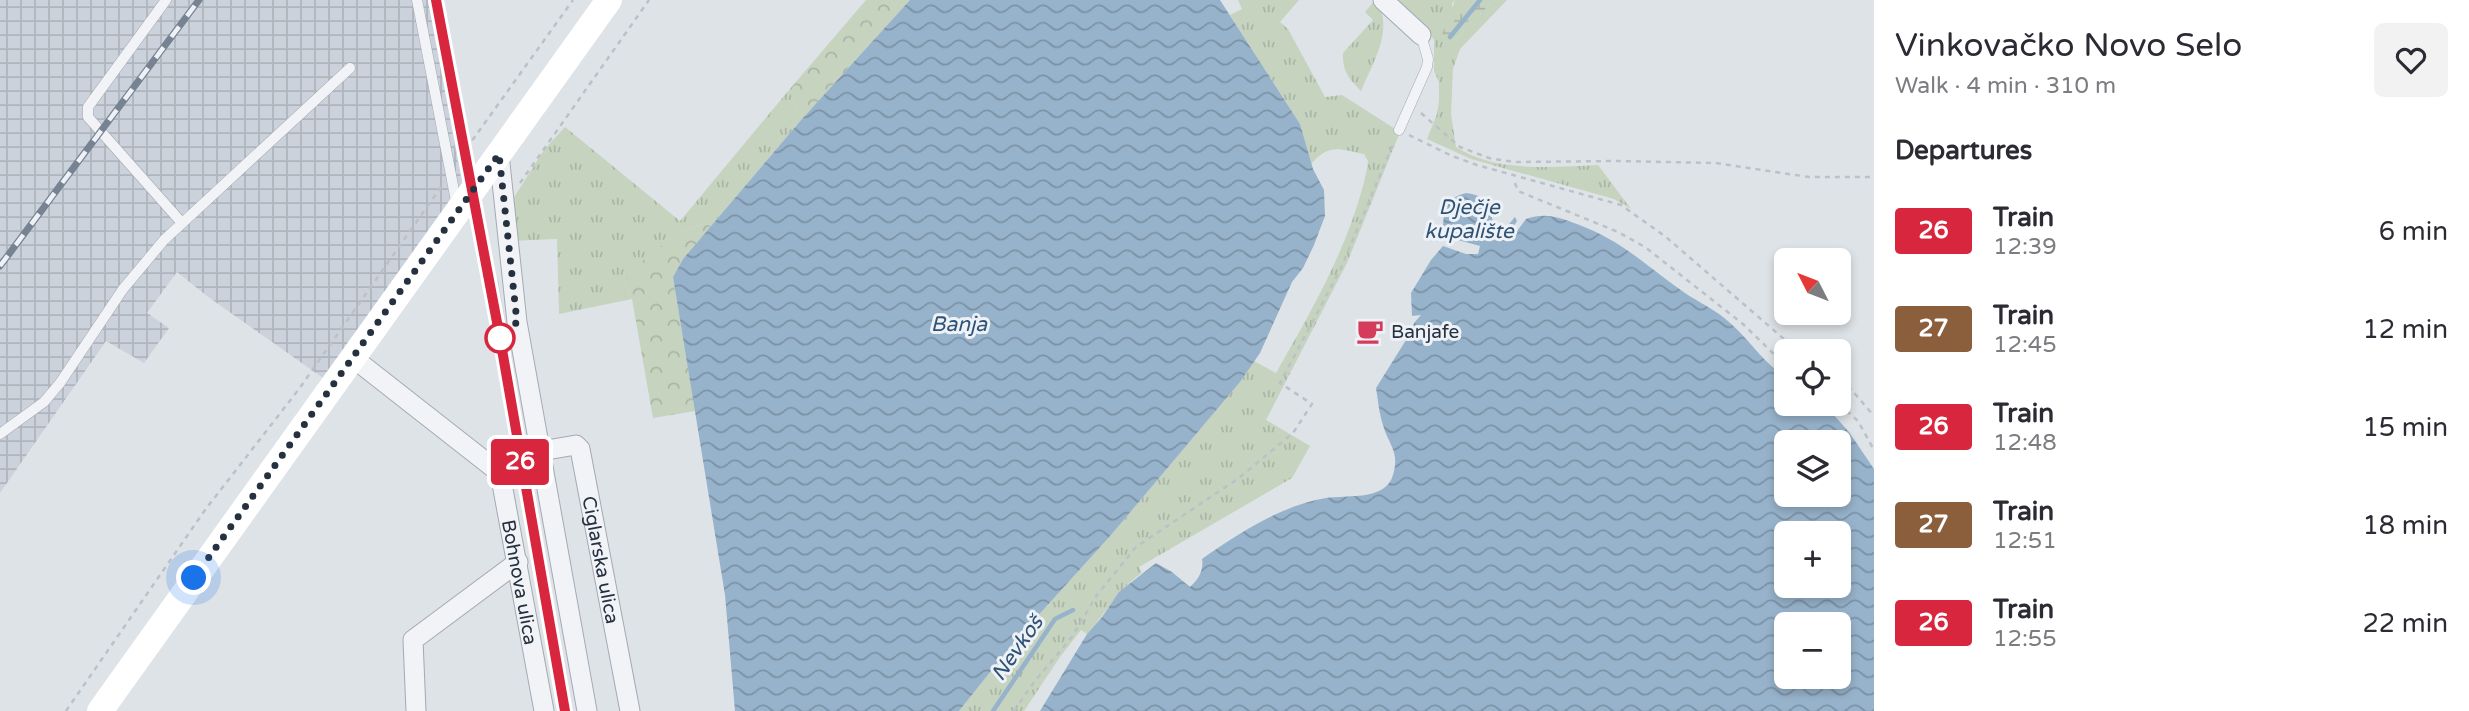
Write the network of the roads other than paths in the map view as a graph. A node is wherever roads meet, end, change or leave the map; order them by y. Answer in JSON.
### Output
{"nodes":[{"id":1,"x":166,"y":0,"type":"edge"},
{"id":2,"x":417,"y":0,"type":"edge"},
{"id":3,"x":609,"y":0,"type":"edge"},
{"id":4,"x":1383,"y":0,"type":"edge"},
{"id":5,"x":1421,"y":35,"type":"joint"},
{"id":6,"x":350,"y":68,"type":"dead end"},
{"id":7,"x":1399,"y":130,"type":"road end"},
{"id":8,"x":499,"y":154,"type":"junction"},
{"id":9,"x":465,"y":200,"type":"junction"},
{"id":10,"x":182,"y":223,"type":"junction"},
{"id":11,"x":352,"y":357,"type":"junction"},
{"id":12,"x":0,"y":434,"type":"edge"},
{"id":13,"x":541,"y":451,"type":"junction"},
{"id":14,"x":518,"y":562,"type":"junction"},
{"id":15,"x":100,"y":711,"type":"edge"},
{"id":16,"x":416,"y":711,"type":"edge"},
{"id":17,"x":544,"y":711,"type":"edge"},
{"id":18,"x":587,"y":711,"type":"edge"},
{"id":19,"x":630,"y":711,"type":"edge"}],
"edges":[{"from":1,"to":10,"type":"lane"},
{"from":2,"to":9,"type":"lane"},
{"from":3,"to":8,"type":"main road"},
{"from":4,"to":5,"type":"street"},
{"from":5,"to":7,"type":"lane"},
{"from":6,"to":10,"type":"lane"},
{"from":8,"to":9,"type":"main road"},
{"from":8,"to":13,"type":"street","name":"Ciglarska ulica"},
{"from":9,"to":11,"type":"main road"},
{"from":10,"to":12,"type":"lane"},
{"from":11,"to":14,"type":"street","name":"Bohnova ulica"},
{"from":11,"to":15,"type":"main road"},
{"from":13,"to":18,"type":"street","name":"Ciglarska ulica"},
{"from":13,"to":19,"type":"street","name":"Ciglarska ulica"},
{"from":14,"to":16,"type":"street"},
{"from":14,"to":17,"type":"street","name":"Bohnova ulica"}]}
